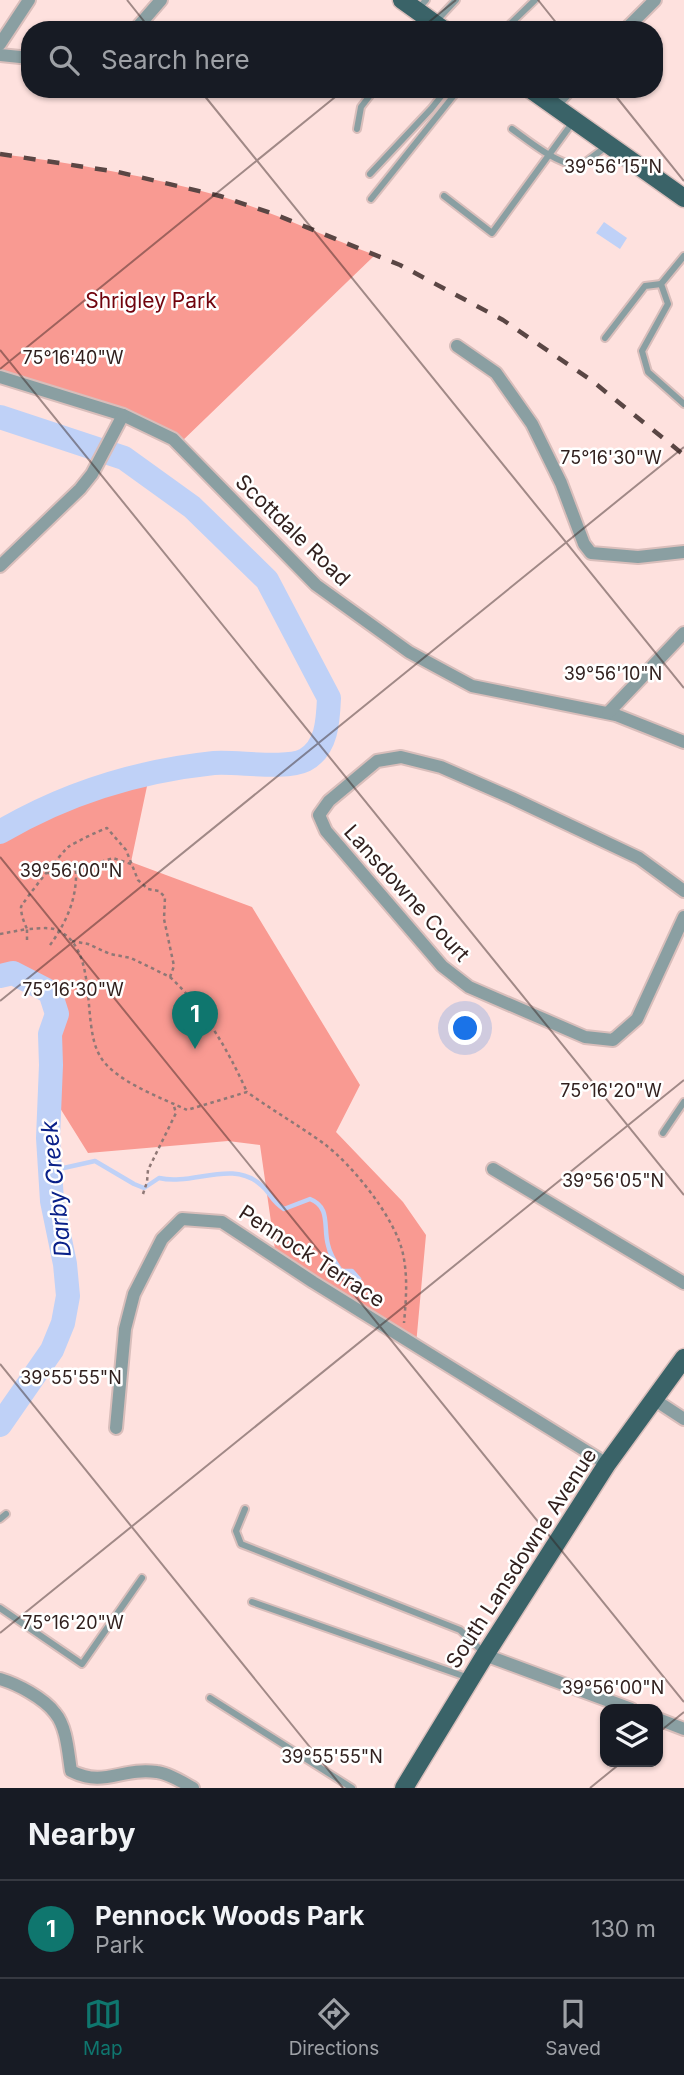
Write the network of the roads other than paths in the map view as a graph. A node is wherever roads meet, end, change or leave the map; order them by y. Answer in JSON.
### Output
{"nodes":[{"id":1,"x":29,"y":0,"type":"edge"},
{"id":2,"x":162,"y":0,"type":"edge"},
{"id":3,"x":456,"y":0,"type":"edge"},
{"id":4,"x":535,"y":0,"type":"edge"},
{"id":5,"x":654,"y":0,"type":"edge"},
{"id":6,"x":415,"y":4,"type":"edge"},
{"id":7,"x":143,"y":21,"type":"edge"},
{"id":8,"x":430,"y":21,"type":"edge"},
{"id":9,"x":440,"y":21,"type":"edge"},
{"id":10,"x":513,"y":21,"type":"edge"},
{"id":11,"x":634,"y":21,"type":"edge"},
{"id":12,"x":0,"y":44,"type":"edge"},
{"id":13,"x":0,"y":55,"type":"edge"},
{"id":14,"x":21,"y":57,"type":"edge"},
{"id":15,"x":368,"y":98,"type":"edge"},
{"id":16,"x":440,"y":98,"type":"edge"},
{"id":17,"x":452,"y":98,"type":"edge"},
{"id":18,"x":543,"y":98,"type":"edge"},
{"id":19,"x":562,"y":98,"type":"edge"},
{"id":20,"x":554,"y":106,"type":"junction"},
{"id":21,"x":574,"y":120,"type":"junction"},
{"id":22,"x":357,"y":129,"type":"dead end"},
{"id":23,"x":512,"y":129,"type":"dead end"},
{"id":24,"x":608,"y":144,"type":"junction"},
{"id":25,"x":548,"y":156,"type":"junction"},
{"id":26,"x":370,"y":174,"type":"dead end"},
{"id":27,"x":444,"y":195,"type":"dead end"},
{"id":28,"x":684,"y":198,"type":"edge"},
{"id":29,"x":371,"y":199,"type":"dead end"},
{"id":30,"x":684,"y":256,"type":"edge"},
{"id":31,"x":661,"y":284,"type":"junction"},
{"id":32,"x":605,"y":338,"type":"dead end"},
{"id":33,"x":457,"y":346,"type":"dead end"},
{"id":34,"x":0,"y":377,"type":"edge"},
{"id":35,"x":684,"y":404,"type":"edge"},
{"id":36,"x":120,"y":420,"type":"junction"},
{"id":37,"x":684,"y":552,"type":"edge"},
{"id":38,"x":0,"y":566,"type":"edge"},
{"id":39,"x":684,"y":633,"type":"edge"},
{"id":40,"x":608,"y":713,"type":"junction"},
{"id":41,"x":684,"y":742,"type":"edge"},
{"id":42,"x":684,"y":891,"type":"edge"},
{"id":43,"x":684,"y":917,"type":"edge"},
{"id":44,"x":684,"y":1102,"type":"edge"},
{"id":45,"x":663,"y":1133,"type":"dead end"},
{"id":46,"x":493,"y":1169,"type":"dead end"},
{"id":47,"x":684,"y":1283,"type":"edge"},
{"id":48,"x":684,"y":1358,"type":"edge"},
{"id":49,"x":655,"y":1401,"type":"junction"},
{"id":50,"x":684,"y":1419,"type":"edge"},
{"id":51,"x":116,"y":1429,"type":"dead end"},
{"id":52,"x":607,"y":1464,"type":"junction"},
{"id":53,"x":245,"y":1509,"type":"dead end"},
{"id":54,"x":6,"y":1514,"type":"dead end"},
{"id":55,"x":0,"y":1519,"type":"edge"},
{"id":56,"x":142,"y":1578,"type":"dead end"},
{"id":57,"x":252,"y":1602,"type":"dead end"},
{"id":58,"x":0,"y":1608,"type":"edge"},
{"id":59,"x":485,"y":1655,"type":"junction"},
{"id":60,"x":471,"y":1678,"type":"junction"},
{"id":61,"x":0,"y":1679,"type":"edge"},
{"id":62,"x":210,"y":1698,"type":"dead end"},
{"id":63,"x":617,"y":1704,"type":"edge"},
{"id":64,"x":663,"y":1721,"type":"edge"},
{"id":65,"x":684,"y":1729,"type":"edge"},
{"id":66,"x":193,"y":1788,"type":"edge"},
{"id":67,"x":352,"y":1788,"type":"edge"},
{"id":68,"x":404,"y":1788,"type":"edge"}],
"edges":[{"from":1,"to":12,"type":"street"},
{"from":2,"to":7,"type":"street"},
{"from":3,"to":9,"type":"lane"},
{"from":4,"to":10,"type":"lane"},
{"from":5,"to":11,"type":"street"},
{"from":6,"to":8,"type":"main road"},
{"from":13,"to":14,"type":"street"},
{"from":15,"to":22,"type":"lane"},
{"from":16,"to":26,"type":"lane"},
{"from":17,"to":29,"type":"lane"},
{"from":18,"to":20,"type":"main road"},
{"from":19,"to":20,"type":"street"},
{"from":20,"to":21,"type":"main road"},
{"from":21,"to":24,"type":"main road"},
{"from":21,"to":25,"type":"lane"},
{"from":23,"to":25,"type":"lane"},
{"from":24,"to":25,"type":"lane"},
{"from":24,"to":28,"type":"main road"},
{"from":25,"to":27,"type":"lane"},
{"from":30,"to":31,"type":"lane"},
{"from":31,"to":32,"type":"lane"},
{"from":31,"to":35,"type":"lane"},
{"from":33,"to":37,"type":"street"},
{"from":34,"to":36,"type":"street","name":"Scottdale Road"},
{"from":36,"to":38,"type":"street"},
{"from":36,"to":40,"type":"street","name":"Scottdale Road"},
{"from":39,"to":40,"type":"street"},
{"from":40,"to":41,"type":"street","name":"Scottdale Road"},
{"from":42,"to":43,"type":"street","name":"Lansdowne Court"},
{"from":44,"to":45,"type":"lane"},
{"from":46,"to":47,"type":"street"},
{"from":48,"to":49,"type":"main road","name":"South Lansdowne Avenue"},
{"from":49,"to":50,"type":"street"},
{"from":49,"to":52,"type":"main road","name":"South Lansdowne Avenue"},
{"from":51,"to":52,"type":"street","name":"Pennock Terrace"},
{"from":52,"to":59,"type":"main road","name":"South Lansdowne Avenue"},
{"from":53,"to":59,"type":"lane"},
{"from":54,"to":55,"type":"lane"},
{"from":56,"to":58,"type":"lane"},
{"from":57,"to":60,"type":"lane"},
{"from":59,"to":60,"type":"main road","name":"South Lansdowne Avenue"},
{"from":59,"to":63,"type":"street"},
{"from":60,"to":68,"type":"main road","name":"South Lansdowne Avenue"},
{"from":61,"to":66,"type":"street"},
{"from":62,"to":67,"type":"lane"},
{"from":64,"to":65,"type":"street"}]}
